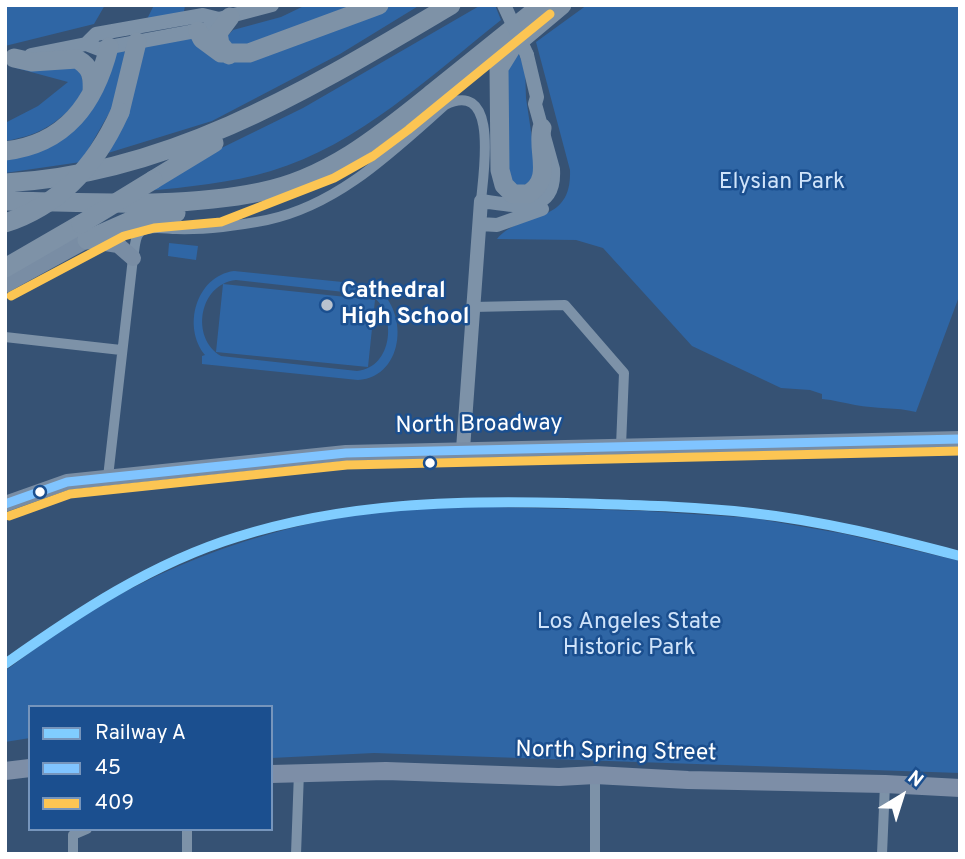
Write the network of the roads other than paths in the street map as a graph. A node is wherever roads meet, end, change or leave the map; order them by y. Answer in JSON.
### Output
{"nodes":[{"id":1,"x":272,"y":5,"type":"edge"},
{"id":2,"x":379,"y":5,"type":"edge"},
{"id":3,"x":451,"y":5,"type":"edge"},
{"id":4,"x":504,"y":5,"type":"edge"},
{"id":5,"x":542,"y":5,"type":"edge"},
{"id":6,"x":562,"y":5,"type":"edge"},
{"id":7,"x":225,"y":18,"type":"junction"},
{"id":8,"x":198,"y":31,"type":"junction"},
{"id":9,"x":137,"y":42,"type":"junction"},
{"id":10,"x":86,"y":44,"type":"junction"},
{"id":11,"x":109,"y":47,"type":"junction"},
{"id":12,"x":229,"y":55,"type":"junction"},
{"id":13,"x":9,"y":60,"type":"edge"},
{"id":14,"x":92,"y":96,"type":"junction"},
{"id":15,"x":537,"y":97,"type":"junction"},
{"id":16,"x":268,"y":110,"type":"junction"},
{"id":17,"x":541,"y":128,"type":"junction"},
{"id":18,"x":5,"y":151,"type":"edge"},
{"id":19,"x":5,"y":183,"type":"edge"},
{"id":20,"x":261,"y":192,"type":"junction"},
{"id":21,"x":5,"y":201,"type":"edge"},
{"id":22,"x":481,"y":201,"type":"junction"},
{"id":23,"x":5,"y":223,"type":"edge"},
{"id":24,"x":480,"y":224,"type":"junction"},
{"id":25,"x":84,"y":232,"type":"junction"},
{"id":26,"x":133,"y":258,"type":"junction"},
{"id":27,"x":5,"y":268,"type":"edge"},
{"id":28,"x":5,"y":285,"type":"edge"},
{"id":29,"x":474,"y":307,"type":"junction"},
{"id":30,"x":5,"y":337,"type":"edge"},
{"id":31,"x":121,"y":351,"type":"junction"},
{"id":32,"x":960,"y":439,"type":"edge"},
{"id":33,"x":621,"y":446,"type":"junction"},
{"id":34,"x":463,"y":449,"type":"junction"},
{"id":35,"x":108,"y":477,"type":"junction"},
{"id":36,"x":6,"y":503,"type":"edge"},
{"id":37,"x":28,"y":768,"type":"edge"},
{"id":38,"x":5,"y":771,"type":"edge"},
{"id":39,"x":299,"y":772,"type":"junction"},
{"id":40,"x":273,"y":774,"type":"edge"},
{"id":41,"x":595,"y":775,"type":"junction"},
{"id":42,"x":885,"y":784,"type":"junction"},
{"id":43,"x":960,"y":788,"type":"edge"},
{"id":44,"x":82,"y":831,"type":"edge"},
{"id":45,"x":187,"y":831,"type":"edge"},
{"id":46,"x":73,"y":854,"type":"edge"},
{"id":47,"x":187,"y":854,"type":"edge"},
{"id":48,"x":296,"y":854,"type":"edge"},
{"id":49,"x":595,"y":854,"type":"edge"},
{"id":50,"x":882,"y":854,"type":"edge"}],
"edges":[{"from":1,"to":7,"type":"street"},
{"from":2,"to":12,"type":"highway"},
{"from":3,"to":16,"type":"highway"},
{"from":4,"to":15,"type":"street","bridge":true},
{"from":5,"to":20,"type":"highway"},
{"from":6,"to":17,"type":"highway"},
{"from":7,"to":8,"type":"street"},
{"from":7,"to":10,"type":"street"},
{"from":7,"to":12,"type":"highway"},
{"from":8,"to":9,"type":"street"},
{"from":8,"to":12,"type":"highway"},
{"from":9,"to":11,"type":"street"},
{"from":9,"to":23,"type":"highway","bridge":true},
{"from":10,"to":11,"type":"street"},
{"from":10,"to":13,"type":"street"},
{"from":11,"to":14,"type":"highway"},
{"from":13,"to":14,"type":"highway"},
{"from":14,"to":18,"type":"highway"},
{"from":15,"to":17,"type":"street"},
{"from":15,"to":24,"type":"street"},
{"from":16,"to":19,"type":"highway"},
{"from":16,"to":25,"type":"highway","bridge":true},
{"from":17,"to":22,"type":"street"},
{"from":20,"to":21,"type":"highway"},
{"from":20,"to":25,"type":"highway"},
{"from":22,"to":24,"type":"street"},
{"from":22,"to":26,"type":"street"},
{"from":24,"to":29,"type":"street"},
{"from":25,"to":26,"type":"main road"},
{"from":25,"to":27,"type":"highway"},
{"from":25,"to":28,"type":"main road"},
{"from":26,"to":31,"type":"street"},
{"from":29,"to":33,"type":"street"},
{"from":29,"to":34,"type":"street"},
{"from":30,"to":31,"type":"street"},
{"from":31,"to":35,"type":"street"},
{"from":32,"to":33,"type":"main road","name":"North Broadway"},
{"from":33,"to":34,"type":"main road","name":"North Broadway"},
{"from":34,"to":35,"type":"main road","name":"North Broadway"},
{"from":35,"to":36,"type":"main road","name":"North Broadway"},
{"from":37,"to":38,"type":"main road"},
{"from":39,"to":40,"type":"main road","name":"North Spring Street"},
{"from":39,"to":41,"type":"main road","name":"North Spring Street"},
{"from":39,"to":48,"type":"street"},
{"from":41,"to":42,"type":"main road","name":"North Spring Street"},
{"from":41,"to":49,"type":"street"},
{"from":42,"to":43,"type":"main road","name":"North Spring Street"},
{"from":42,"to":50,"type":"street"},
{"from":44,"to":46,"type":"street"},
{"from":45,"to":47,"type":"street"}]}
